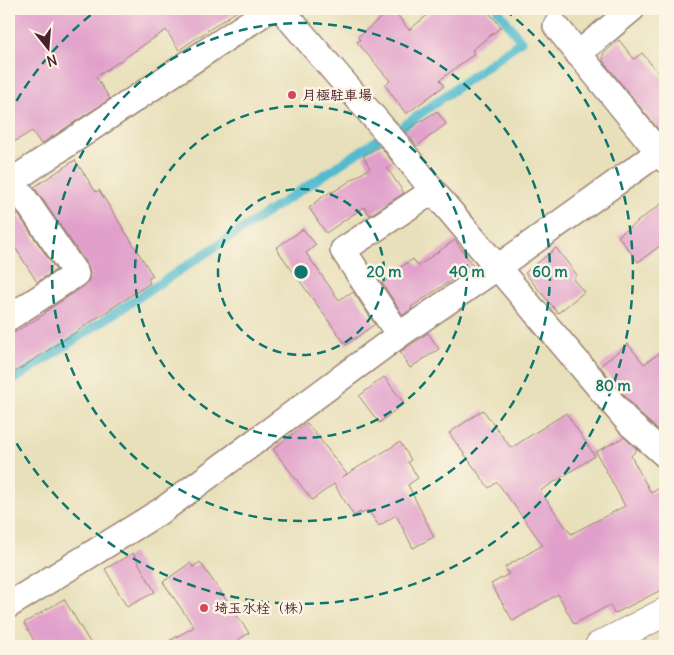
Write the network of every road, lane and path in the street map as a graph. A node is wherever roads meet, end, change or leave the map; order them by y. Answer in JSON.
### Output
{"nodes":[{"id":1,"x":270,"y":9,"type":"edge"},
{"id":2,"x":280,"y":9,"type":"edge"},
{"id":3,"x":632,"y":9,"type":"edge"},
{"id":4,"x":556,"y":26,"type":"dead end"},
{"id":5,"x":578,"y":54,"type":"junction"},
{"id":6,"x":662,"y":156,"type":"edge"},
{"id":7,"x":11,"y":182,"type":"edge"},
{"id":8,"x":433,"y":191,"type":"junction"},
{"id":9,"x":498,"y":267,"type":"junction"},
{"id":10,"x":9,"y":315,"type":"edge"},
{"id":11,"x":400,"y":334,"type":"junction"},
{"id":12,"x":665,"y":455,"type":"edge"},
{"id":13,"x":9,"y":605,"type":"edge"},
{"id":14,"x":665,"y":612,"type":"edge"},
{"id":15,"x":599,"y":646,"type":"edge"}],
"edges":[{"from":1,"to":7,"type":"street"},
{"from":2,"to":8,"type":"street"},
{"from":3,"to":5,"type":"street"},
{"from":4,"to":5,"type":"street"},
{"from":5,"to":6,"type":"street"},
{"from":6,"to":9,"type":"street"},
{"from":7,"to":10,"type":"street"},
{"from":8,"to":9,"type":"street"},
{"from":8,"to":11,"type":"street"},
{"from":9,"to":11,"type":"street"},
{"from":9,"to":12,"type":"street"},
{"from":11,"to":13,"type":"street"},
{"from":14,"to":15,"type":"street"}]}
